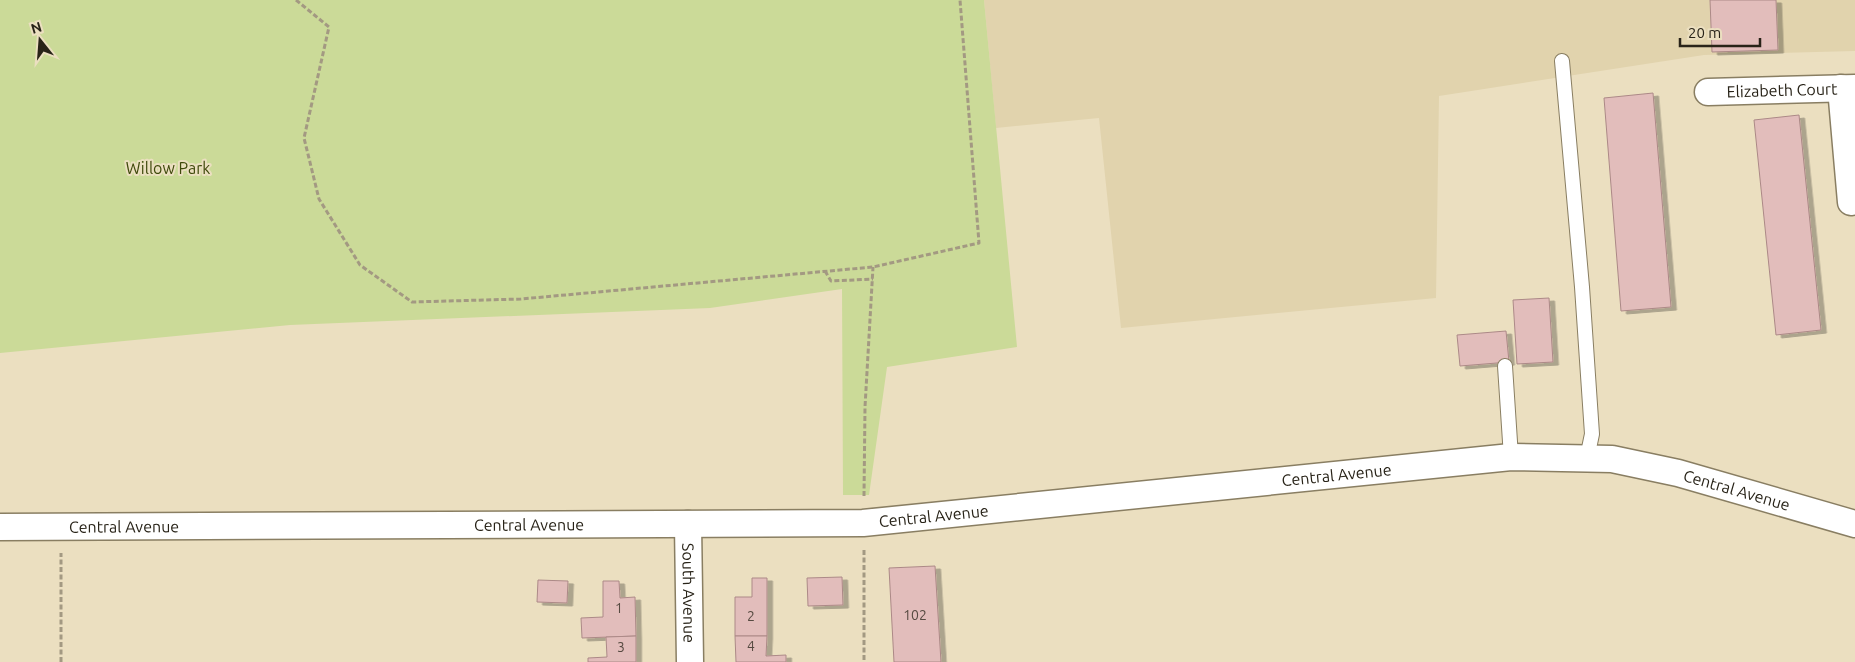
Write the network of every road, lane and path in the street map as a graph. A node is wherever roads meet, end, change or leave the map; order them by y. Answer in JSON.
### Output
{"nodes":[{"id":1,"x":296,"y":0,"type":"edge"},
{"id":2,"x":960,"y":0,"type":"edge"},
{"id":3,"x":1562,"y":61,"type":"dead end"},
{"id":4,"x":1848,"y":88,"type":"edge"},
{"id":5,"x":1708,"y":92,"type":"dead end"},
{"id":6,"x":1853,"y":208,"type":"edge"},
{"id":7,"x":874,"y":267,"type":"junction"},
{"id":8,"x":825,"y":271,"type":"junction"},
{"id":9,"x":874,"y":279,"type":"junction"},
{"id":10,"x":1506,"y":366,"type":"dead end"},
{"id":11,"x":1511,"y":457,"type":"junction"},
{"id":12,"x":1587,"y":458,"type":"junction"},
{"id":13,"x":863,"y":523,"type":"junction"},
{"id":14,"x":688,"y":524,"type":"junction"},
{"id":15,"x":1855,"y":524,"type":"edge"},
{"id":16,"x":0,"y":527,"type":"edge"},
{"id":17,"x":61,"y":528,"type":"junction"},
{"id":18,"x":60,"y":662,"type":"edge"},
{"id":19,"x":690,"y":662,"type":"edge"},
{"id":20,"x":864,"y":662,"type":"edge"}],
"edges":[{"from":1,"to":8,"type":"path"},
{"from":2,"to":7,"type":"path"},
{"from":3,"to":12,"type":"lane"},
{"from":4,"to":5,"type":"street","name":"Elizabeth Court"},
{"from":4,"to":6,"type":"street"},
{"from":7,"to":8,"type":"path"},
{"from":7,"to":9,"type":"path"},
{"from":8,"to":9,"type":"path"},
{"from":9,"to":13,"type":"path"},
{"from":10,"to":11,"type":"lane"},
{"from":11,"to":12,"type":"street","name":"Central Avenue"},
{"from":11,"to":13,"type":"street","name":"Central Avenue"},
{"from":12,"to":15,"type":"street","name":"Central Avenue"},
{"from":13,"to":14,"type":"street","name":"Central Avenue"},
{"from":13,"to":20,"type":"path"},
{"from":14,"to":17,"type":"street","name":"Central Avenue"},
{"from":14,"to":19,"type":"street","name":"South Avenue"},
{"from":16,"to":17,"type":"street","name":"Central Avenue"},
{"from":17,"to":18,"type":"path"}]}
